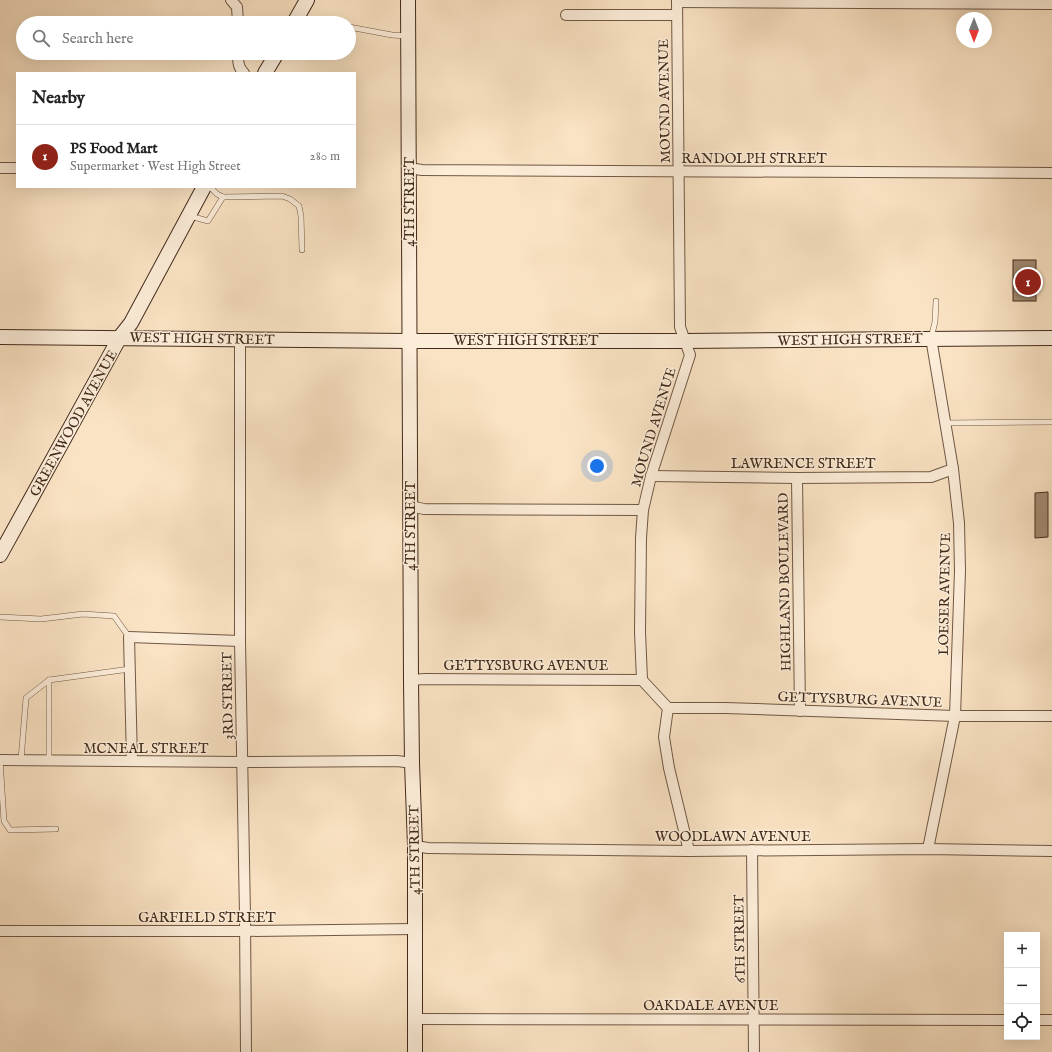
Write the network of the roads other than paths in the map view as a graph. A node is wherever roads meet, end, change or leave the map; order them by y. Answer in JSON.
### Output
{"nodes":[{"id":1,"x":231,"y":0,"type":"edge"},
{"id":2,"x":307,"y":0,"type":"edge"},
{"id":3,"x":408,"y":0,"type":"edge"},
{"id":4,"x":677,"y":1,"type":"edge"},
{"id":5,"x":1052,"y":4,"type":"edge"},
{"id":6,"x":676,"y":14,"type":"junction"},
{"id":7,"x":566,"y":15,"type":"dead end"},
{"id":8,"x":238,"y":16,"type":"edge"},
{"id":9,"x":298,"y":16,"type":"edge"},
{"id":10,"x":356,"y":28,"type":"edge"},
{"id":11,"x":407,"y":36,"type":"junction"},
{"id":12,"x":238,"y":60,"type":"edge"},
{"id":13,"x":273,"y":60,"type":"edge"},
{"id":14,"x":243,"y":72,"type":"edge"},
{"id":15,"x":266,"y":72,"type":"edge"},
{"id":16,"x":0,"y":168,"type":"edge"},
{"id":17,"x":16,"y":168,"type":"edge"},
{"id":18,"x":409,"y":168,"type":"junction"},
{"id":19,"x":679,"y":172,"type":"junction"},
{"id":20,"x":1052,"y":173,"type":"edge"},
{"id":21,"x":203,"y":188,"type":"edge"},
{"id":22,"x":211,"y":188,"type":"edge"},
{"id":23,"x":223,"y":196,"type":"junction"},
{"id":24,"x":189,"y":216,"type":"junction"},
{"id":25,"x":302,"y":250,"type":"dead end"},
{"id":26,"x":936,"y":302,"type":"dead end"},
{"id":27,"x":0,"y":337,"type":"edge"},
{"id":28,"x":120,"y":337,"type":"junction"},
{"id":29,"x":931,"y":338,"type":"junction"},
{"id":30,"x":1052,"y":338,"type":"edge"},
{"id":31,"x":240,"y":339,"type":"junction"},
{"id":32,"x":409,"y":341,"type":"junction"},
{"id":33,"x":684,"y":341,"type":"junction"},
{"id":34,"x":1052,"y":422,"type":"edge"},
{"id":35,"x":945,"y":423,"type":"junction"},
{"id":36,"x":953,"y":469,"type":"junction"},
{"id":37,"x":651,"y":476,"type":"junction"},
{"id":38,"x":797,"y":478,"type":"junction"},
{"id":39,"x":410,"y":506,"type":"junction"},
{"id":40,"x":643,"y":510,"type":"junction"},
{"id":41,"x":2,"y":546,"type":"edge"},
{"id":42,"x":0,"y":617,"type":"edge"},
{"id":43,"x":129,"y":637,"type":"junction"},
{"id":44,"x":240,"y":641,"type":"junction"},
{"id":45,"x":130,"y":669,"type":"junction"},
{"id":46,"x":49,"y":680,"type":"junction"},
{"id":47,"x":411,"y":680,"type":"junction"},
{"id":48,"x":642,"y":680,"type":"junction"},
{"id":49,"x":668,"y":708,"type":"junction"},
{"id":50,"x":800,"y":711,"type":"junction"},
{"id":51,"x":955,"y":716,"type":"junction"},
{"id":52,"x":1052,"y":716,"type":"edge"},
{"id":53,"x":0,"y":760,"type":"edge"},
{"id":54,"x":21,"y":760,"type":"junction"},
{"id":55,"x":49,"y":761,"type":"junction"},
{"id":56,"x":132,"y":761,"type":"junction"},
{"id":57,"x":242,"y":762,"type":"junction"},
{"id":58,"x":412,"y":763,"type":"junction"},
{"id":59,"x":56,"y":829,"type":"dead end"},
{"id":60,"x":415,"y":846,"type":"junction"},
{"id":61,"x":928,"y":849,"type":"junction"},
{"id":62,"x":752,"y":850,"type":"junction"},
{"id":63,"x":689,"y":851,"type":"junction"},
{"id":64,"x":1052,"y":851,"type":"edge"},
{"id":65,"x":414,"y":929,"type":"junction"},
{"id":66,"x":0,"y":930,"type":"edge"},
{"id":67,"x":245,"y":931,"type":"junction"},
{"id":68,"x":415,"y":1019,"type":"junction"},
{"id":69,"x":754,"y":1019,"type":"junction"},
{"id":70,"x":1004,"y":1020,"type":"edge"},
{"id":71,"x":1040,"y":1020,"type":"edge"},
{"id":72,"x":1052,"y":1020,"type":"edge"},
{"id":73,"x":246,"y":1052,"type":"edge"},
{"id":74,"x":415,"y":1052,"type":"edge"},
{"id":75,"x":754,"y":1052,"type":"edge"}],
"edges":[{"from":1,"to":8,"type":"street"},
{"from":2,"to":9,"type":"street"},
{"from":3,"to":11,"type":"street","name":"4TH STREET"},
{"from":4,"to":5,"type":"street"},
{"from":4,"to":6,"type":"street","name":"MOUND AVENUE"},
{"from":6,"to":7,"type":"street"},
{"from":6,"to":19,"type":"street","name":"MOUND AVENUE"},
{"from":10,"to":11,"type":"lane"},
{"from":11,"to":18,"type":"street","name":"4TH STREET"},
{"from":12,"to":14,"type":"street"},
{"from":13,"to":15,"type":"street"},
{"from":16,"to":17,"type":"street"},
{"from":18,"to":19,"type":"street","name":"RANDOLPH STREET"},
{"from":18,"to":32,"type":"street","name":"4TH STREET"},
{"from":19,"to":20,"type":"street","name":"RANDOLPH STREET"},
{"from":19,"to":33,"type":"street","name":"MOUND AVENUE"},
{"from":21,"to":24,"type":"street","name":"GREENWOOD AVENUE"},
{"from":22,"to":23,"type":"lane"},
{"from":23,"to":24,"type":"lane"},
{"from":23,"to":25,"type":"lane"},
{"from":24,"to":28,"type":"street","name":"GREENWOOD AVENUE"},
{"from":26,"to":29,"type":"lane"},
{"from":27,"to":28,"type":"street","name":"WEST HIGH STREET"},
{"from":28,"to":31,"type":"street","name":"WEST HIGH STREET"},
{"from":28,"to":41,"type":"street","name":"GREENWOOD AVENUE"},
{"from":29,"to":30,"type":"street","name":"WEST HIGH STREET"},
{"from":29,"to":33,"type":"street","name":"WEST HIGH STREET"},
{"from":29,"to":35,"type":"street","name":"LOESER AVENUE"},
{"from":31,"to":32,"type":"street","name":"WEST HIGH STREET"},
{"from":31,"to":44,"type":"street","name":"3RD STREET"},
{"from":32,"to":33,"type":"street","name":"WEST HIGH STREET"},
{"from":32,"to":39,"type":"street","name":"4TH STREET"},
{"from":33,"to":37,"type":"street","name":"MOUND AVENUE"},
{"from":34,"to":35,"type":"lane"},
{"from":35,"to":36,"type":"street","name":"LOESER AVENUE"},
{"from":36,"to":38,"type":"street","name":"LAWRENCE STREET"},
{"from":36,"to":51,"type":"street","name":"LOESER AVENUE"},
{"from":37,"to":38,"type":"street","name":"LAWRENCE STREET"},
{"from":37,"to":40,"type":"street","name":"MOUND AVENUE"},
{"from":38,"to":50,"type":"street","name":"HIGHLAND BOULEVARD"},
{"from":39,"to":40,"type":"street"},
{"from":39,"to":47,"type":"street","name":"4TH STREET"},
{"from":40,"to":48,"type":"street","name":"MOUND AVENUE"},
{"from":42,"to":43,"type":"lane"},
{"from":43,"to":44,"type":"street"},
{"from":43,"to":45,"type":"street"},
{"from":44,"to":57,"type":"street","name":"3RD STREET"},
{"from":45,"to":46,"type":"lane"},
{"from":45,"to":56,"type":"street"},
{"from":46,"to":54,"type":"lane"},
{"from":46,"to":55,"type":"lane"},
{"from":47,"to":48,"type":"street","name":"GETTYSBURG AVENUE"},
{"from":47,"to":58,"type":"street","name":"4TH STREET"},
{"from":48,"to":49,"type":"street"},
{"from":49,"to":50,"type":"street","name":"GETTYSBURG AVENUE"},
{"from":49,"to":63,"type":"street"},
{"from":50,"to":51,"type":"street","name":"GETTYSBURG AVENUE"},
{"from":51,"to":52,"type":"street","name":"GETTYSBURG AVENUE"},
{"from":51,"to":61,"type":"street","name":"LOESER AVENUE"},
{"from":53,"to":54,"type":"street","name":"MCNEAL STREET"},
{"from":53,"to":59,"type":"lane"},
{"from":54,"to":55,"type":"street","name":"MCNEAL STREET"},
{"from":55,"to":56,"type":"street","name":"MCNEAL STREET"},
{"from":56,"to":57,"type":"street","name":"MCNEAL STREET"},
{"from":57,"to":58,"type":"street","name":"MCNEAL STREET"},
{"from":57,"to":67,"type":"street","name":"3RD STREET"},
{"from":58,"to":60,"type":"street","name":"4TH STREET"},
{"from":60,"to":63,"type":"street","name":"WOODLAWN AVENUE"},
{"from":60,"to":65,"type":"street","name":"4TH STREET"},
{"from":61,"to":62,"type":"street","name":"WOODLAWN AVENUE"},
{"from":61,"to":64,"type":"street","name":"WOODLAWN AVENUE"},
{"from":62,"to":63,"type":"street","name":"WOODLAWN AVENUE"},
{"from":62,"to":69,"type":"street","name":"6TH STREET"},
{"from":65,"to":67,"type":"street","name":"GARFIELD STREET"},
{"from":65,"to":68,"type":"street","name":"4TH STREET"},
{"from":66,"to":67,"type":"street","name":"GARFIELD STREET"},
{"from":67,"to":73,"type":"street","name":"3RD STREET"},
{"from":68,"to":69,"type":"street","name":"OAKDALE AVENUE"},
{"from":68,"to":74,"type":"street","name":"4TH STREET"},
{"from":69,"to":70,"type":"street","name":"OAKDALE AVENUE"},
{"from":69,"to":75,"type":"street","name":"6TH STREET"},
{"from":71,"to":72,"type":"street"}]}
